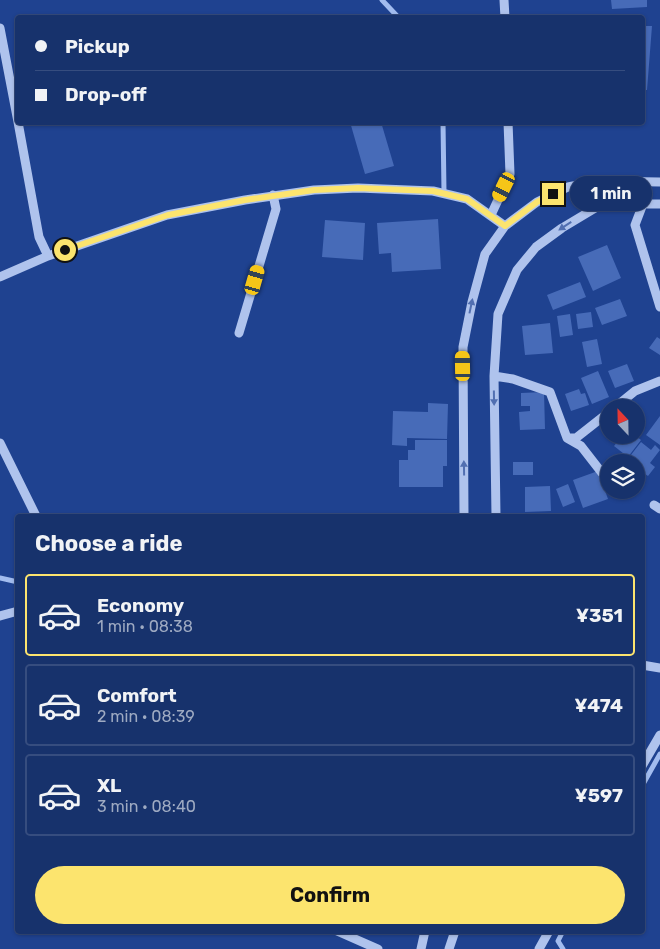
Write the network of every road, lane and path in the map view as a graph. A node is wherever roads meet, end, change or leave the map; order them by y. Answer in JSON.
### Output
{"nodes":[{"id":1,"x":504,"y":0,"type":"edge"},
{"id":2,"x":505,"y":15,"type":"edge"},
{"id":3,"x":0,"y":28,"type":"edge"},
{"id":4,"x":15,"y":106,"type":"edge"},
{"id":5,"x":19,"y":125,"type":"edge"},
{"id":6,"x":508,"y":125,"type":"edge"},
{"id":7,"x":660,"y":182,"type":"edge"},
{"id":8,"x":273,"y":195,"type":"junction"},
{"id":9,"x":643,"y":204,"type":"junction"},
{"id":10,"x":660,"y":204,"type":"edge"},
{"id":11,"x":490,"y":215,"type":"junction"},
{"id":12,"x":505,"y":226,"type":"junction"},
{"id":13,"x":48,"y":256,"type":"junction"},
{"id":14,"x":0,"y":277,"type":"edge"},
{"id":15,"x":660,"y":307,"type":"edge"},
{"id":16,"x":239,"y":333,"type":"dead end"},
{"id":17,"x":494,"y":376,"type":"junction"},
{"id":18,"x":660,"y":381,"type":"edge"},
{"id":19,"x":625,"y":399,"type":"edge"},
{"id":20,"x":600,"y":419,"type":"edge"},
{"id":21,"x":567,"y":438,"type":"junction"},
{"id":22,"x":0,"y":443,"type":"edge"},
{"id":23,"x":600,"y":470,"type":"edge"},
{"id":24,"x":35,"y":514,"type":"edge"},
{"id":25,"x":464,"y":514,"type":"edge"},
{"id":26,"x":496,"y":514,"type":"edge"},
{"id":27,"x":15,"y":613,"type":"edge"},
{"id":28,"x":0,"y":616,"type":"edge"},
{"id":29,"x":645,"y":666,"type":"edge"},
{"id":30,"x":660,"y":668,"type":"edge"},
{"id":31,"x":660,"y":735,"type":"edge"},
{"id":32,"x":645,"y":761,"type":"edge"},
{"id":33,"x":344,"y":934,"type":"edge"},
{"id":34,"x":424,"y":934,"type":"edge"},
{"id":35,"x":454,"y":934,"type":"edge"},
{"id":36,"x":547,"y":934,"type":"edge"},
{"id":37,"x":378,"y":949,"type":"edge"},
{"id":38,"x":421,"y":949,"type":"edge"},
{"id":39,"x":450,"y":949,"type":"edge"},
{"id":40,"x":539,"y":949,"type":"edge"}],
"edges":[{"from":1,"to":2,"type":"street"},
{"from":3,"to":4,"type":"street"},
{"from":5,"to":13,"type":"street"},
{"from":6,"to":11,"type":"street"},
{"from":7,"to":12,"type":"street"},
{"from":8,"to":11,"type":"street"},
{"from":8,"to":13,"type":"street"},
{"from":8,"to":16,"type":"street"},
{"from":9,"to":10,"type":"street"},
{"from":9,"to":15,"type":"street"},
{"from":9,"to":17,"type":"street","one_way":true},
{"from":11,"to":12,"type":"street"},
{"from":25,"to":12,"type":"street","one_way":true},
{"from":13,"to":14,"type":"street"},
{"from":17,"to":21,"type":"street"},
{"from":17,"to":26,"type":"street","one_way":true},
{"from":18,"to":19,"type":"street"},
{"from":20,"to":21,"type":"street"},
{"from":21,"to":23,"type":"street"},
{"from":22,"to":24,"type":"street"},
{"from":27,"to":28,"type":"street"},
{"from":29,"to":30,"type":"street"},
{"from":31,"to":32,"type":"street"},
{"from":33,"to":37,"type":"street"},
{"from":34,"to":38,"type":"street"},
{"from":35,"to":39,"type":"street"},
{"from":36,"to":40,"type":"street"}]}
